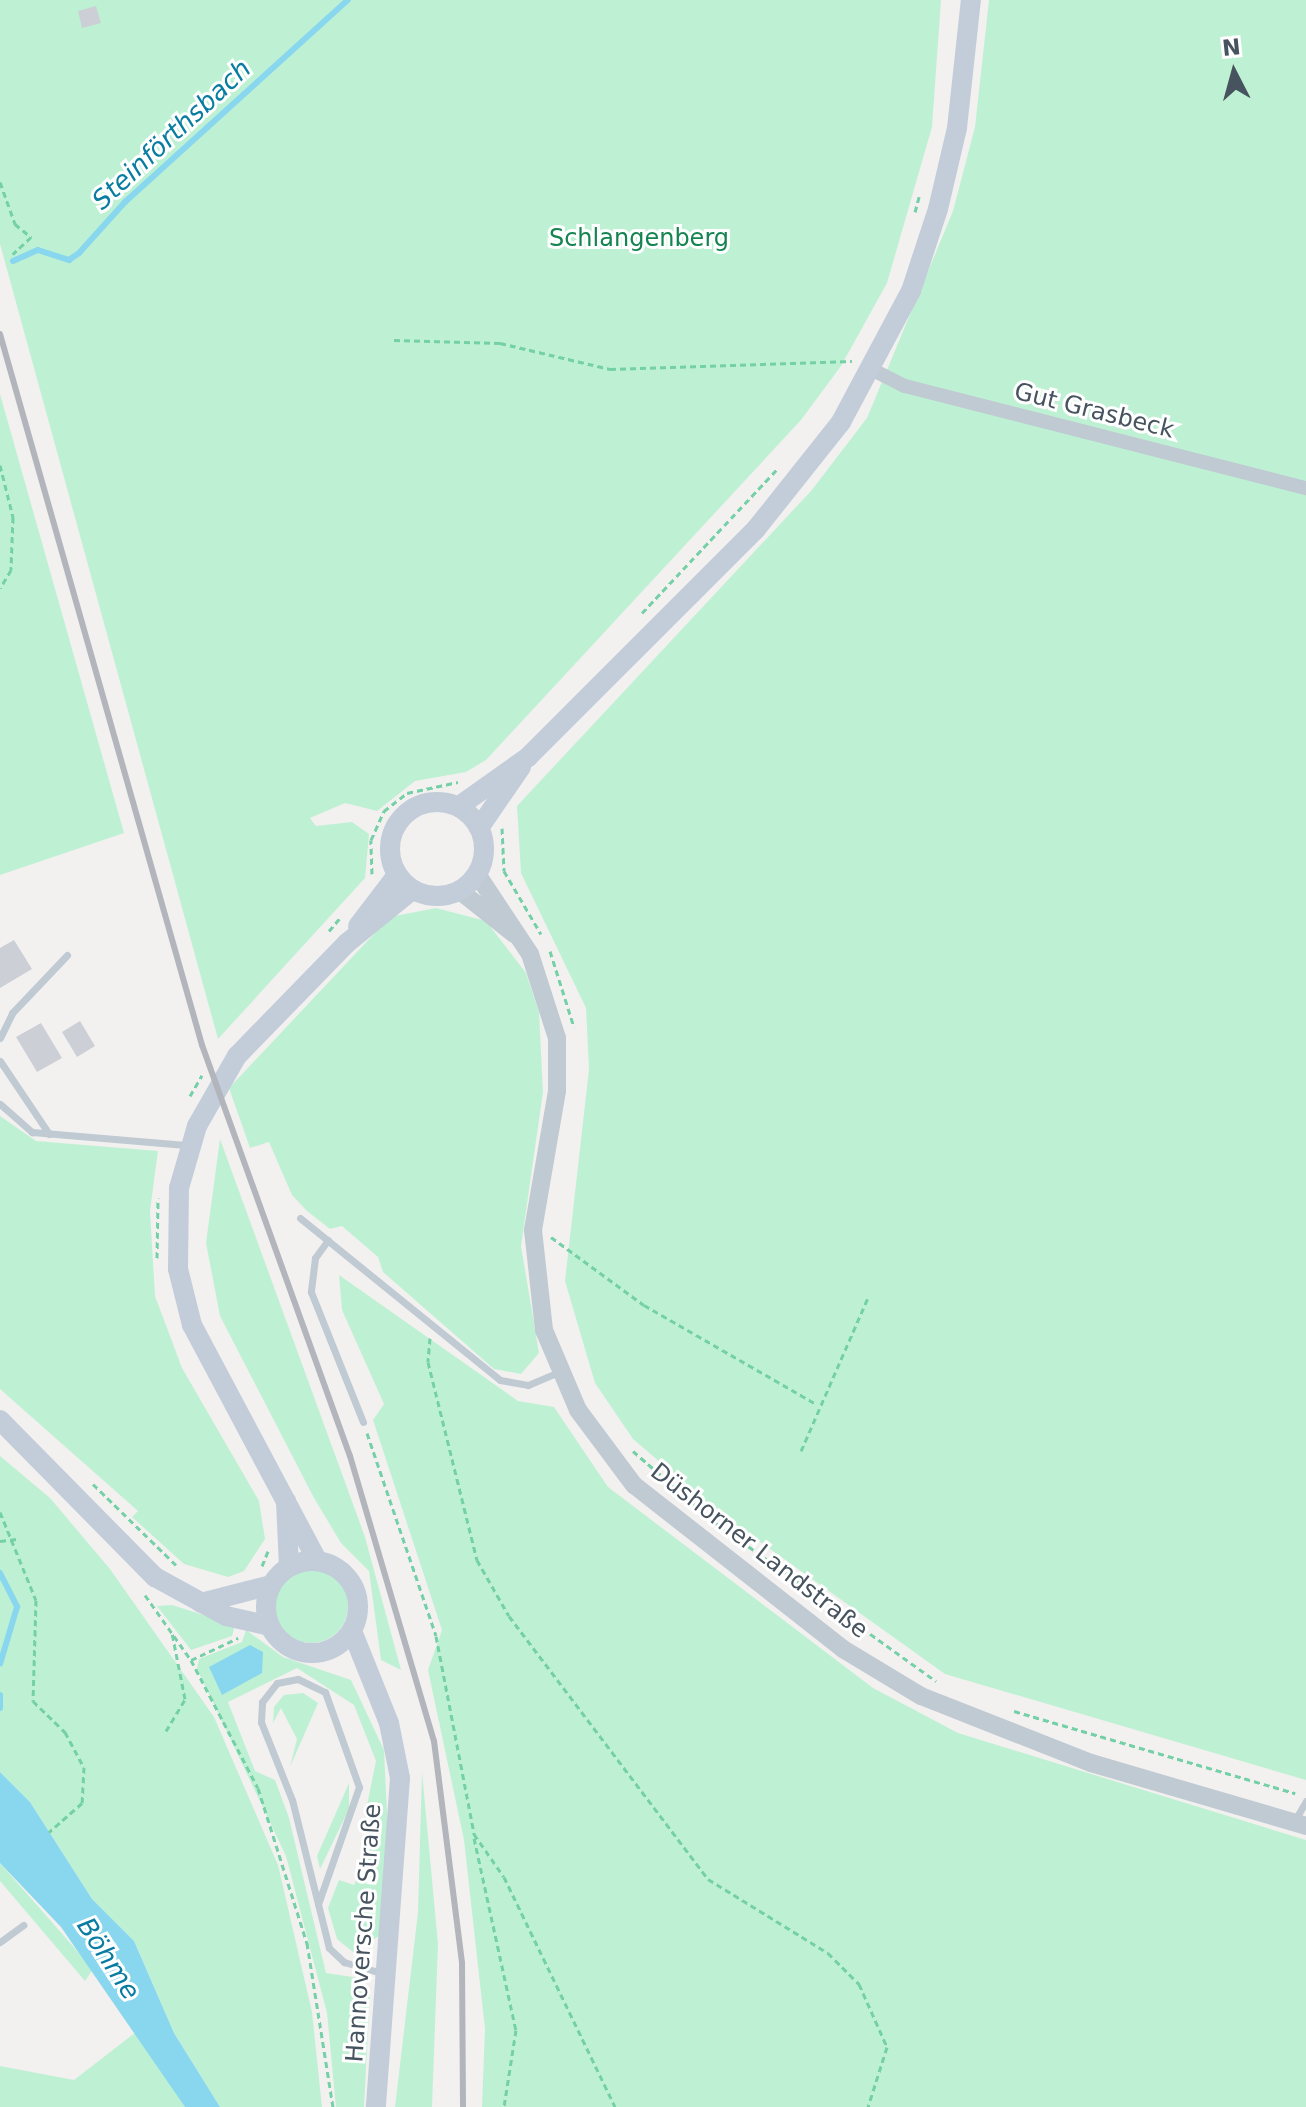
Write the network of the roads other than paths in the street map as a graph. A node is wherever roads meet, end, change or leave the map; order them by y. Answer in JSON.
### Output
{"nodes":[{"id":1,"x":971,"y":0,"type":"edge"},
{"id":2,"x":865,"y":366,"type":"junction"},
{"id":3,"x":1306,"y":488,"type":"edge"},
{"id":4,"x":528,"y":757,"type":"junction"},
{"id":5,"x":458,"y":807,"type":"junction"},
{"id":6,"x":479,"y":828,"type":"junction"},
{"id":7,"x":477,"y":874,"type":"junction"},
{"id":8,"x":397,"y":875,"type":"junction"},
{"id":9,"x":412,"y":890,"type":"junction"},
{"id":10,"x":460,"y":891,"type":"junction"},
{"id":11,"x":520,"y":940,"type":"junction"},
{"id":12,"x":347,"y":943,"type":"junction"},
{"id":13,"x":67,"y":955,"type":"dead end"},
{"id":14,"x":0,"y":1038,"type":"edge"},
{"id":15,"x":0,"y":1061,"type":"edge"},
{"id":16,"x":0,"y":1104,"type":"edge"},
{"id":17,"x":49,"y":1134,"type":"junction"},
{"id":18,"x":190,"y":1146,"type":"junction"},
{"id":19,"x":300,"y":1218,"type":"dead end"},
{"id":20,"x":328,"y":1240,"type":"junction"},
{"id":21,"x":558,"y":1372,"type":"junction"},
{"id":22,"x":0,"y":1420,"type":"edge"},
{"id":23,"x":363,"y":1422,"type":"road end"},
{"id":24,"x":286,"y":1497,"type":"junction"},
{"id":25,"x":317,"y":1560,"type":"junction"},
{"id":26,"x":289,"y":1566,"type":"junction"},
{"id":27,"x":271,"y":1585,"type":"junction"},
{"id":28,"x":201,"y":1603,"type":"junction"},
{"id":29,"x":270,"y":1626,"type":"junction"},
{"id":30,"x":352,"y":1631,"type":"junction"},
{"id":31,"x":325,"y":1651,"type":"junction"},
{"id":32,"x":365,"y":1673,"type":"junction"},
{"id":33,"x":1306,"y":1798,"type":"edge"},
{"id":34,"x":1300,"y":1824,"type":"edge"},
{"id":35,"x":318,"y":1904,"type":"junction"},
{"id":36,"x":23,"y":1925,"type":"dead end"},
{"id":37,"x":0,"y":1942,"type":"edge"},
{"id":38,"x":391,"y":1975,"type":"junction"},
{"id":39,"x":376,"y":2107,"type":"edge"}],
"edges":[{"from":1,"to":2,"type":"main road"},
{"from":2,"to":3,"type":"street","name":"Gut Grasbeck"},
{"from":2,"to":4,"type":"main road"},
{"from":4,"to":5,"type":"main road"},
{"from":4,"to":6,"type":"main road"},
{"from":5,"to":6,"type":"main road"},
{"from":5,"to":8,"type":"main road"},
{"from":6,"to":7,"type":"main road"},
{"from":7,"to":10,"type":"main road"},
{"from":7,"to":11,"type":"street","name":"Düshorner Landstraße"},
{"from":8,"to":9,"type":"main road"},
{"from":8,"to":12,"type":"main road"},
{"from":9,"to":10,"type":"main road"},
{"from":9,"to":12,"type":"main road"},
{"from":10,"to":11,"type":"street","name":"Düshorner Landstraße"},
{"from":11,"to":21,"type":"street","name":"Düshorner Landstraße"},
{"from":12,"to":18,"type":"main road"},
{"from":13,"to":14,"type":"lane"},
{"from":15,"to":17,"type":"lane"},
{"from":16,"to":17,"type":"lane"},
{"from":17,"to":18,"type":"lane"},
{"from":18,"to":24,"type":"main road"},
{"from":19,"to":20,"type":"lane"},
{"from":20,"to":21,"type":"lane"},
{"from":20,"to":23,"type":"lane"},
{"from":21,"to":34,"type":"street","name":"Düshorner Landstraße"},
{"from":22,"to":28,"type":"main road"},
{"from":24,"to":25,"type":"main road"},
{"from":24,"to":26,"type":"main road"},
{"from":25,"to":26,"type":"main road"},
{"from":25,"to":30,"type":"main road"},
{"from":26,"to":27,"type":"main road"},
{"from":27,"to":28,"type":"main road"},
{"from":27,"to":29,"type":"main road"},
{"from":28,"to":29,"type":"main road"},
{"from":29,"to":31,"type":"main road"},
{"from":30,"to":31,"type":"main road"},
{"from":30,"to":32,"type":"main road","name":"Hannoversche Straße"},
{"from":31,"to":32,"type":"main road"},
{"from":32,"to":38,"type":"main road","name":"Hannoversche Straße"},
{"from":33,"to":34,"type":"lane"},
{"from":35,"to":35,"type":"lane"},
{"from":35,"to":38,"type":"lane"},
{"from":36,"to":37,"type":"lane"},
{"from":38,"to":39,"type":"main road","name":"Hannoversche Straße"}]}
